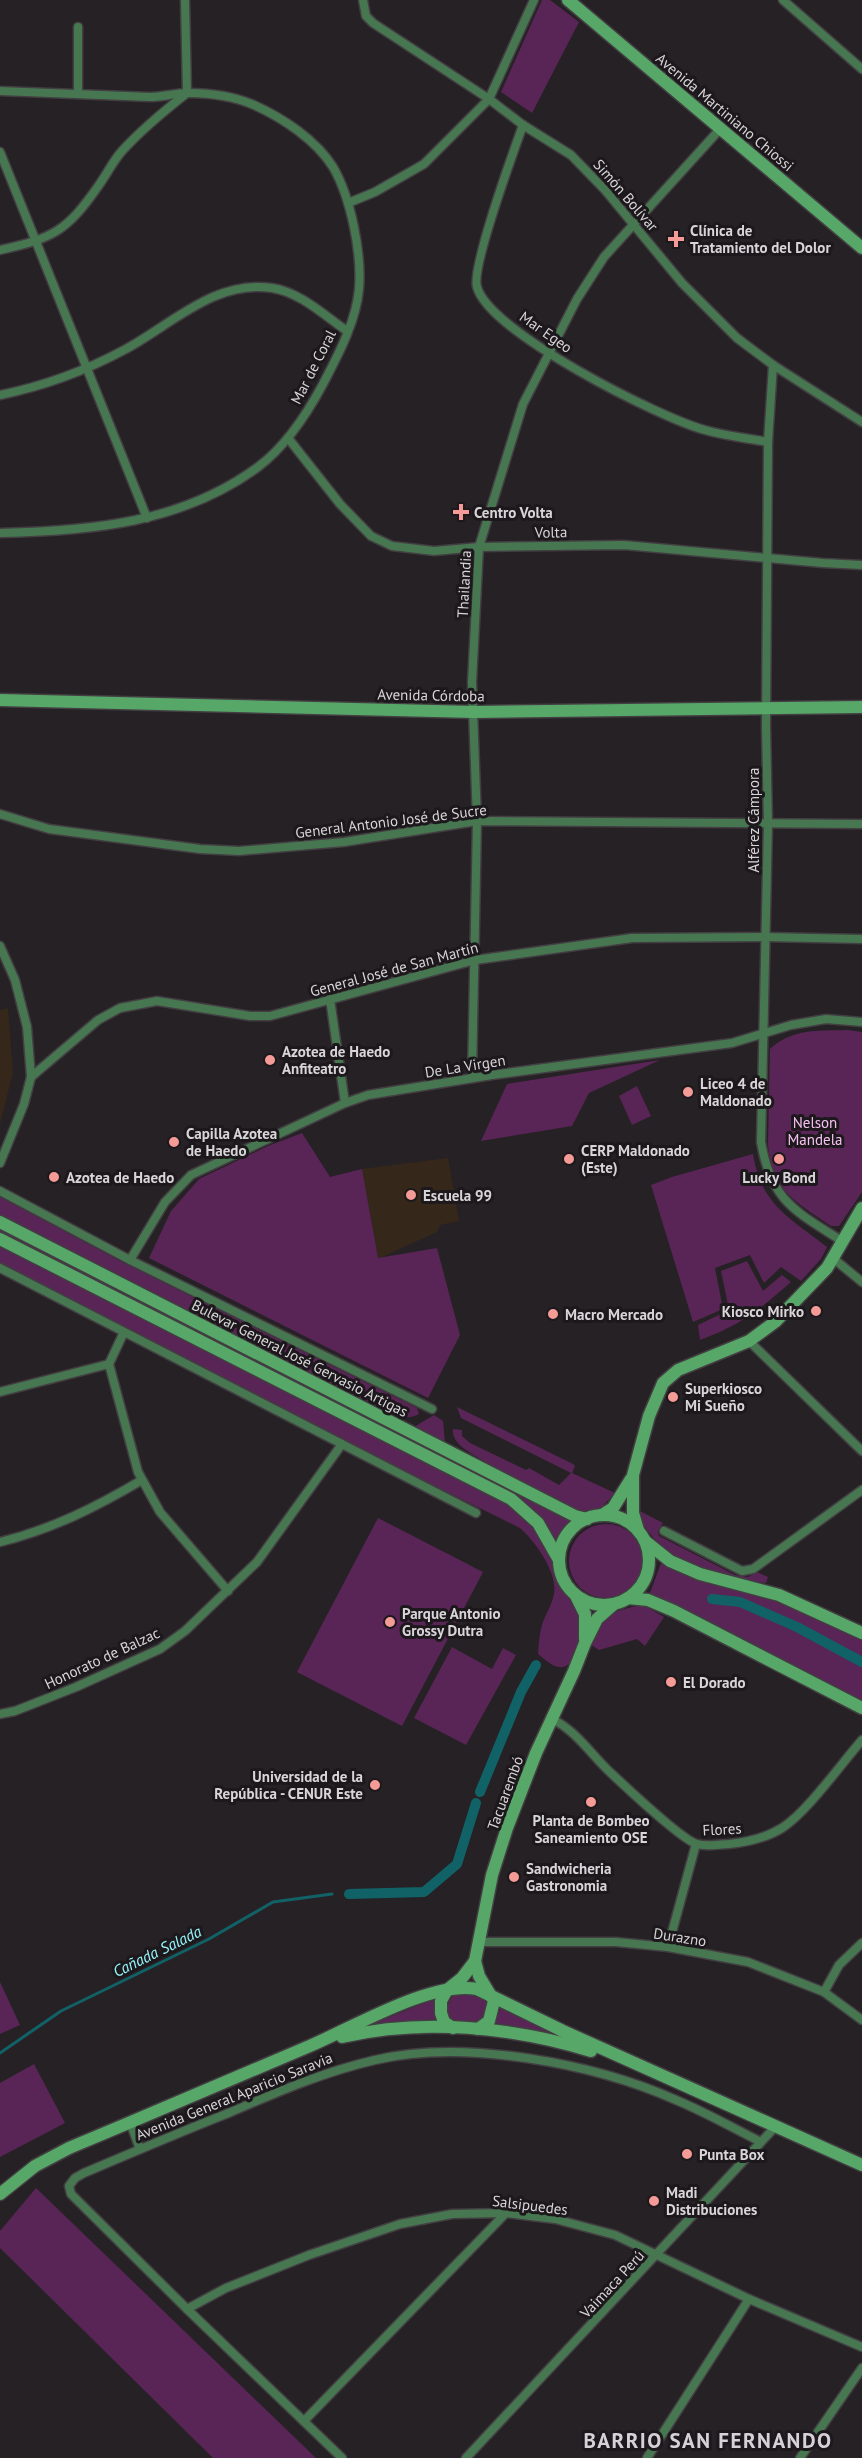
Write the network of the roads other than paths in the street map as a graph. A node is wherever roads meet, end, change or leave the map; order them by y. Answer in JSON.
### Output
{"nodes":[{"id":1,"x":185,"y":0,"type":"edge"},
{"id":2,"x":363,"y":0,"type":"edge"},
{"id":3,"x":534,"y":0,"type":"edge"},
{"id":4,"x":568,"y":0,"type":"edge"},
{"id":5,"x":783,"y":0,"type":"edge"},
{"id":6,"x":78,"y":27,"type":"dead end"},
{"id":7,"x":862,"y":69,"type":"edge"},
{"id":8,"x":0,"y":91,"type":"edge"},
{"id":9,"x":187,"y":93,"type":"junction"},
{"id":10,"x":78,"y":94,"type":"junction"},
{"id":11,"x":489,"y":99,"type":"junction"},
{"id":12,"x":523,"y":125,"type":"junction"},
{"id":13,"x":721,"y":128,"type":"junction"},
{"id":14,"x":0,"y":152,"type":"edge"},
{"id":15,"x":348,"y":203,"type":"junction"},
{"id":16,"x":633,"y":223,"type":"junction"},
{"id":17,"x":36,"y":242,"type":"junction"},
{"id":18,"x":862,"y":248,"type":"edge"},
{"id":19,"x":0,"y":250,"type":"edge"},
{"id":20,"x":347,"y":331,"type":"junction"},
{"id":21,"x":549,"y":353,"type":"junction"},
{"id":22,"x":773,"y":365,"type":"junction"},
{"id":23,"x":86,"y":368,"type":"junction"},
{"id":24,"x":0,"y":395,"type":"edge"},
{"id":25,"x":862,"y":422,"type":"edge"},
{"id":26,"x":288,"y":438,"type":"junction"},
{"id":27,"x":768,"y":442,"type":"junction"},
{"id":28,"x":147,"y":518,"type":"junction"},
{"id":29,"x":0,"y":532,"type":"edge"},
{"id":30,"x":479,"y":547,"type":"junction"},
{"id":31,"x":769,"y":558,"type":"junction"},
{"id":32,"x":862,"y":565,"type":"edge"},
{"id":33,"x":0,"y":700,"type":"edge"},
{"id":34,"x":862,"y":707,"type":"edge"},
{"id":35,"x":767,"y":708,"type":"junction"},
{"id":36,"x":474,"y":712,"type":"junction"},
{"id":37,"x":0,"y":814,"type":"edge"},
{"id":38,"x":477,"y":821,"type":"junction"},
{"id":39,"x":768,"y":823,"type":"junction"},
{"id":40,"x":862,"y":824,"type":"edge"},
{"id":41,"x":765,"y":936,"type":"junction"},
{"id":42,"x":862,"y":939,"type":"edge"},
{"id":43,"x":0,"y":946,"type":"edge"},
{"id":44,"x":475,"y":960,"type":"junction"},
{"id":45,"x":330,"y":999,"type":"junction"},
{"id":46,"x":862,"y":1022,"type":"edge"},
{"id":47,"x":763,"y":1033,"type":"junction"},
{"id":48,"x":31,"y":1077,"type":"junction"},
{"id":49,"x":472,"y":1078,"type":"junction"},
{"id":50,"x":345,"y":1103,"type":"junction"},
{"id":51,"x":0,"y":1163,"type":"edge"},
{"id":52,"x":0,"y":1191,"type":"edge"},
{"id":53,"x":862,"y":1208,"type":"edge"},
{"id":54,"x":0,"y":1222,"type":"edge"},
{"id":55,"x":0,"y":1239,"type":"edge"},
{"id":56,"x":842,"y":1241,"type":"junction"},
{"id":57,"x":834,"y":1259,"type":"junction"},
{"id":58,"x":130,"y":1260,"type":"junction"},
{"id":59,"x":0,"y":1268,"type":"edge"},
{"id":60,"x":862,"y":1282,"type":"edge"},
{"id":61,"x":124,"y":1332,"type":"junction"},
{"id":62,"x":749,"y":1341,"type":"junction"},
{"id":63,"x":108,"y":1364,"type":"junction"},
{"id":64,"x":0,"y":1392,"type":"edge"},
{"id":65,"x":432,"y":1409,"type":"dead end"},
{"id":66,"x":342,"y":1444,"type":"junction"},
{"id":67,"x":862,"y":1451,"type":"edge"},
{"id":68,"x":633,"y":1475,"type":"junction"},
{"id":69,"x":142,"y":1480,"type":"junction"},
{"id":70,"x":862,"y":1490,"type":"edge"},
{"id":71,"x":476,"y":1513,"type":"dead end"},
{"id":72,"x":602,"y":1515,"type":"junction"},
{"id":73,"x":587,"y":1519,"type":"junction"},
{"id":74,"x":664,"y":1531,"type":"dead end"},
{"id":75,"x":642,"y":1536,"type":"junction"},
{"id":76,"x":0,"y":1542,"type":"edge"},
{"id":77,"x":559,"y":1560,"type":"junction"},
{"id":78,"x":228,"y":1591,"type":"junction"},
{"id":79,"x":576,"y":1595,"type":"junction"},
{"id":80,"x":628,"y":1599,"type":"junction"},
{"id":81,"x":614,"y":1604,"type":"junction"},
{"id":82,"x":862,"y":1634,"type":"edge"},
{"id":83,"x":585,"y":1643,"type":"junction"},
{"id":84,"x":862,"y":1708,"type":"edge"},
{"id":85,"x":0,"y":1714,"type":"edge"},
{"id":86,"x":552,"y":1719,"type":"junction"},
{"id":87,"x":862,"y":1740,"type":"edge"},
{"id":88,"x":696,"y":1844,"type":"junction"},
{"id":89,"x":480,"y":1942,"type":"junction"},
{"id":90,"x":862,"y":1943,"type":"edge"},
{"id":91,"x":668,"y":1947,"type":"junction"},
{"id":92,"x":475,"y":1961,"type":"junction"},
{"id":93,"x":447,"y":1990,"type":"junction"},
{"id":94,"x":824,"y":1992,"type":"junction"},
{"id":95,"x":493,"y":1997,"type":"junction"},
{"id":96,"x":862,"y":2020,"type":"edge"},
{"id":97,"x":453,"y":2028,"type":"junction"},
{"id":98,"x":478,"y":2029,"type":"junction"},
{"id":99,"x":319,"y":2042,"type":"junction"},
{"id":100,"x":663,"y":2076,"type":"junction"},
{"id":101,"x":130,"y":2122,"type":"junction"},
{"id":102,"x":776,"y":2127,"type":"junction"},
{"id":103,"x":761,"y":2142,"type":"junction"},
{"id":104,"x":140,"y":2149,"type":"junction"},
{"id":105,"x":862,"y":2165,"type":"edge"},
{"id":106,"x":0,"y":2194,"type":"edge"},
{"id":107,"x":506,"y":2213,"type":"junction"},
{"id":108,"x":657,"y":2255,"type":"junction"},
{"id":109,"x":749,"y":2299,"type":"junction"},
{"id":110,"x":187,"y":2309,"type":"junction"},
{"id":111,"x":862,"y":2347,"type":"edge"},
{"id":112,"x":862,"y":2368,"type":"edge"},
{"id":113,"x":304,"y":2421,"type":"junction"},
{"id":114,"x":342,"y":2458,"type":"edge"},
{"id":115,"x":466,"y":2458,"type":"edge"},
{"id":116,"x":647,"y":2458,"type":"edge"},
{"id":117,"x":800,"y":2458,"type":"edge"}],
"edges":[{"from":1,"to":9,"type":"street"},
{"from":2,"to":11,"type":"street","name":"Simón Bolívar"},
{"from":3,"to":11,"type":"street"},
{"from":4,"to":13,"type":"street","name":"Avenida Martiniano Chiossi"},
{"from":5,"to":7,"type":"street"},
{"from":6,"to":10,"type":"street"},
{"from":8,"to":10,"type":"street","name":"Mar de Coral"},
{"from":9,"to":10,"type":"street","name":"Mar de Coral"},
{"from":9,"to":15,"type":"street","name":"Mar de Coral"},
{"from":9,"to":17,"type":"street"},
{"from":11,"to":12,"type":"street","name":"Simón Bolívar"},
{"from":11,"to":15,"type":"street"},
{"from":12,"to":16,"type":"street","name":"Simón Bolívar"},
{"from":12,"to":21,"type":"street","name":"Mar Egeo"},
{"from":13,"to":16,"type":"street","name":"Thailandia"},
{"from":13,"to":18,"type":"street","name":"Avenida Martiniano Chiossi"},
{"from":14,"to":17,"type":"street"},
{"from":15,"to":20,"type":"street","name":"Mar de Coral"},
{"from":16,"to":21,"type":"street","name":"Thailandia"},
{"from":16,"to":22,"type":"street","name":"Simón Bolívar"},
{"from":17,"to":19,"type":"street"},
{"from":17,"to":23,"type":"street"},
{"from":20,"to":23,"type":"street"},
{"from":20,"to":26,"type":"street","name":"Mar de Coral"},
{"from":21,"to":27,"type":"street","name":"Mar Egeo"},
{"from":21,"to":30,"type":"street","name":"Thailandia"},
{"from":22,"to":25,"type":"street","name":"Simón Bolívar"},
{"from":22,"to":27,"type":"street","name":"Alférez Cámpora"},
{"from":23,"to":24,"type":"street"},
{"from":23,"to":28,"type":"street"},
{"from":26,"to":28,"type":"street","name":"Mar de Coral"},
{"from":26,"to":30,"type":"street","name":"Volta"},
{"from":27,"to":31,"type":"street","name":"Alférez Cámpora"},
{"from":28,"to":29,"type":"street","name":"Mar de Coral"},
{"from":30,"to":31,"type":"street","name":"Volta"},
{"from":30,"to":36,"type":"street","name":"Thailandia"},
{"from":31,"to":32,"type":"street","name":"Volta"},
{"from":31,"to":35,"type":"street","name":"Alférez Cámpora"},
{"from":33,"to":36,"type":"street","name":"Avenida Córdoba"},
{"from":34,"to":35,"type":"street","name":"Avenida Córdoba"},
{"from":35,"to":36,"type":"street","name":"Avenida Córdoba"},
{"from":35,"to":39,"type":"street","name":"Alférez Cámpora"},
{"from":36,"to":38,"type":"street","name":"Thailandia"},
{"from":37,"to":38,"type":"street","name":"General Antonio José de Sucre"},
{"from":38,"to":39,"type":"street","name":"General Antonio José de Sucre"},
{"from":38,"to":44,"type":"street","name":"Thailandia"},
{"from":39,"to":40,"type":"street","name":"General Antonio José de Sucre"},
{"from":39,"to":41,"type":"street","name":"Alférez Cámpora"},
{"from":41,"to":42,"type":"street","name":"General José de San Martín"},
{"from":41,"to":44,"type":"street","name":"General José de San Martín"},
{"from":41,"to":47,"type":"street","name":"Alférez Cámpora"},
{"from":43,"to":48,"type":"street"},
{"from":44,"to":45,"type":"street","name":"General José de San Martín"},
{"from":44,"to":49,"type":"street","name":"Thailandia"},
{"from":45,"to":48,"type":"street","name":"General José de San Martín"},
{"from":45,"to":50,"type":"street"},
{"from":46,"to":47,"type":"street","name":"De La Virgen"},
{"from":47,"to":49,"type":"street","name":"De La Virgen"},
{"from":47,"to":56,"type":"street","name":"Alférez Cámpora"},
{"from":48,"to":51,"type":"street"},
{"from":49,"to":50,"type":"street","name":"De La Virgen"},
{"from":50,"to":58,"type":"street","name":"De La Virgen"},
{"from":52,"to":58,"type":"street","name":"Bulevar General José Gervasio Artigas"},
{"from":53,"to":56,"type":"street"},
{"from":54,"to":73,"type":"street","name":"Bulevar General José Gervasio Artigas"},
{"from":55,"to":77,"type":"street","name":"Bulevar General José Gervasio Artigas"},
{"from":56,"to":57,"type":"street"},
{"from":57,"to":60,"type":"street"},
{"from":57,"to":62,"type":"street"},
{"from":58,"to":65,"type":"street","name":"Bulevar General José Gervasio Artigas"},
{"from":59,"to":61,"type":"street"},
{"from":61,"to":63,"type":"street"},
{"from":61,"to":66,"type":"street"},
{"from":62,"to":67,"type":"street"},
{"from":62,"to":68,"type":"street"},
{"from":63,"to":64,"type":"street"},
{"from":63,"to":69,"type":"street"},
{"from":66,"to":71,"type":"street"},
{"from":66,"to":78,"type":"street","name":"Honorato de Balzac"},
{"from":68,"to":72,"type":"street"},
{"from":68,"to":75,"type":"street"},
{"from":69,"to":76,"type":"street"},
{"from":69,"to":78,"type":"street"},
{"from":70,"to":74,"type":"street"},
{"from":72,"to":73,"type":"street"},
{"from":72,"to":75,"type":"street"},
{"from":73,"to":77,"type":"street"},
{"from":75,"to":80,"type":"street"},
{"from":75,"to":82,"type":"street"},
{"from":77,"to":79,"type":"street"},
{"from":78,"to":85,"type":"street","name":"Honorato de Balzac"},
{"from":79,"to":81,"type":"street"},
{"from":79,"to":83,"type":"street","name":"Tacuarembó"},
{"from":80,"to":81,"type":"street"},
{"from":80,"to":84,"type":"street"},
{"from":81,"to":83,"type":"street","name":"Tacuarembó"},
{"from":83,"to":86,"type":"street","name":"Tacuarembó"},
{"from":86,"to":88,"type":"street","name":"Flores"},
{"from":86,"to":89,"type":"street","name":"Tacuarembó"},
{"from":87,"to":88,"type":"street","name":"Flores"},
{"from":88,"to":91,"type":"street"},
{"from":89,"to":91,"type":"street","name":"Durazno"},
{"from":89,"to":92,"type":"street","name":"Tacuarembó"},
{"from":90,"to":94,"type":"street"},
{"from":91,"to":94,"type":"street","name":"Durazno"},
{"from":92,"to":93,"type":"street","name":"Tacuarembó"},
{"from":92,"to":95,"type":"street"},
{"from":93,"to":95,"type":"street","name":"Avenida General Aparicio Saravia"},
{"from":93,"to":97,"type":"street"},
{"from":93,"to":99,"type":"street","name":"Avenida General Aparicio Saravia"},
{"from":94,"to":96,"type":"street","name":"Durazno"},
{"from":95,"to":98,"type":"street"},
{"from":95,"to":100,"type":"street","name":"Avenida General Aparicio Saravia"},
{"from":97,"to":98,"type":"street","name":"Avenida General Aparicio Saravia"},
{"from":97,"to":99,"type":"street","name":"Avenida General Aparicio Saravia"},
{"from":98,"to":100,"type":"street","name":"Avenida General Aparicio Saravia"},
{"from":99,"to":101,"type":"street","name":"Avenida General Aparicio Saravia"},
{"from":100,"to":102,"type":"street","name":"Avenida General Aparicio Saravia"},
{"from":101,"to":104,"type":"street"},
{"from":101,"to":106,"type":"street","name":"Avenida General Aparicio Saravia"},
{"from":102,"to":103,"type":"street","name":"Vaimaca Perú"},
{"from":102,"to":105,"type":"street","name":"Avenida General Aparicio Saravia"},
{"from":103,"to":104,"type":"street","name":"Avenida General Aparicio Saravia"},
{"from":103,"to":108,"type":"street","name":"Vaimaca Perú"},
{"from":104,"to":110,"type":"street","name":"Avenida General Aparicio Saravia"},
{"from":107,"to":108,"type":"street","name":"Salsipuedes"},
{"from":107,"to":110,"type":"street","name":"Salsipuedes"},
{"from":107,"to":113,"type":"street"},
{"from":108,"to":109,"type":"street","name":"Salsipuedes"},
{"from":108,"to":115,"type":"street","name":"Vaimaca Perú"},
{"from":109,"to":111,"type":"street","name":"Salsipuedes"},
{"from":109,"to":116,"type":"street"},
{"from":110,"to":113,"type":"street"},
{"from":112,"to":117,"type":"street"},
{"from":113,"to":114,"type":"street"}]}
